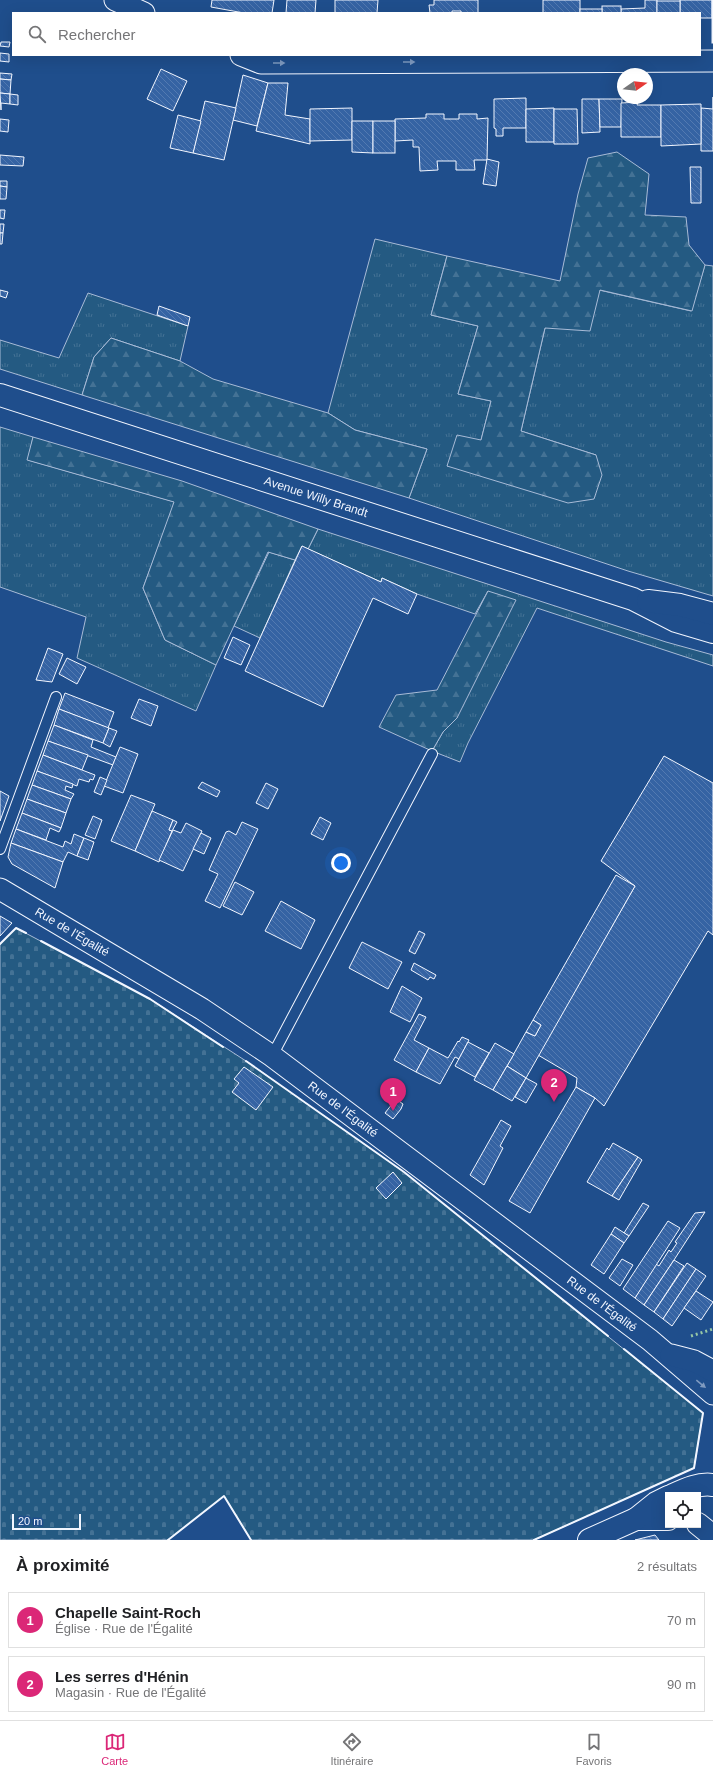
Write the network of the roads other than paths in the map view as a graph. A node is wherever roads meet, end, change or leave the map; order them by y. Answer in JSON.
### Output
{"nodes":[{"id":1,"x":115,"y":0,"type":"edge"},
{"id":2,"x":142,"y":12,"type":"edge"},
{"id":3,"x":244,"y":56,"type":"edge"},
{"id":4,"x":713,"y":61,"type":"edge"},
{"id":5,"x":0,"y":395,"type":"edge"},
{"id":6,"x":633,"y":599,"type":"junction"},
{"id":7,"x":713,"y":614,"type":"edge"},
{"id":8,"x":713,"y":632,"type":"edge"},
{"id":9,"x":56,"y":697,"type":"dead end"},
{"id":10,"x":432,"y":754,"type":"dead end"},
{"id":11,"x":0,"y":849,"type":"edge"},
{"id":12,"x":0,"y":890,"type":"edge"},
{"id":13,"x":272,"y":1056,"type":"junction"},
{"id":14,"x":668,"y":1355,"type":"junction"},
{"id":15,"x":704,"y":1360,"type":"edge"},
{"id":16,"x":713,"y":1371,"type":"edge"},
{"id":17,"x":713,"y":1394,"type":"edge"},
{"id":18,"x":713,"y":1485,"type":"edge"},
{"id":19,"x":680,"y":1492,"type":"edge"},
{"id":20,"x":665,"y":1498,"type":"edge"},
{"id":21,"x":665,"y":1518,"type":"edge"},
{"id":22,"x":636,"y":1519,"type":"junction"},
{"id":23,"x":701,"y":1526,"type":"edge"},
{"id":24,"x":713,"y":1536,"type":"edge"},
{"id":25,"x":589,"y":1540,"type":"edge"}],
"edges":[{"from":1,"to":2,"type":"street"},
{"from":3,"to":4,"type":"street","one_way":true},
{"from":5,"to":6,"type":"main road","name":"Avenue Willy Brandt"},
{"from":6,"to":7,"type":"main road","name":"Avenue Willy Brandt"},
{"from":6,"to":8,"type":"main road","name":"Avenue Willy Brandt"},
{"from":9,"to":11,"type":"lane"},
{"from":10,"to":13,"type":"lane"},
{"from":12,"to":13,"type":"street","name":"Rue de l'Égalité"},
{"from":13,"to":14,"type":"street","name":"Rue de l'Égalité"},
{"from":14,"to":15,"type":"street","name":"Rue de l'Égalité"},
{"from":14,"to":17,"type":"street","name":"Rue de l'Égalité","one_way":true},
{"from":15,"to":16,"type":"street","name":"Rue de l'Égalité"},
{"from":18,"to":19,"type":"main road"},
{"from":20,"to":22,"type":"main road"},
{"from":21,"to":22,"type":"main road"},
{"from":22,"to":25,"type":"main road"},
{"from":23,"to":24,"type":"main road"}]}
